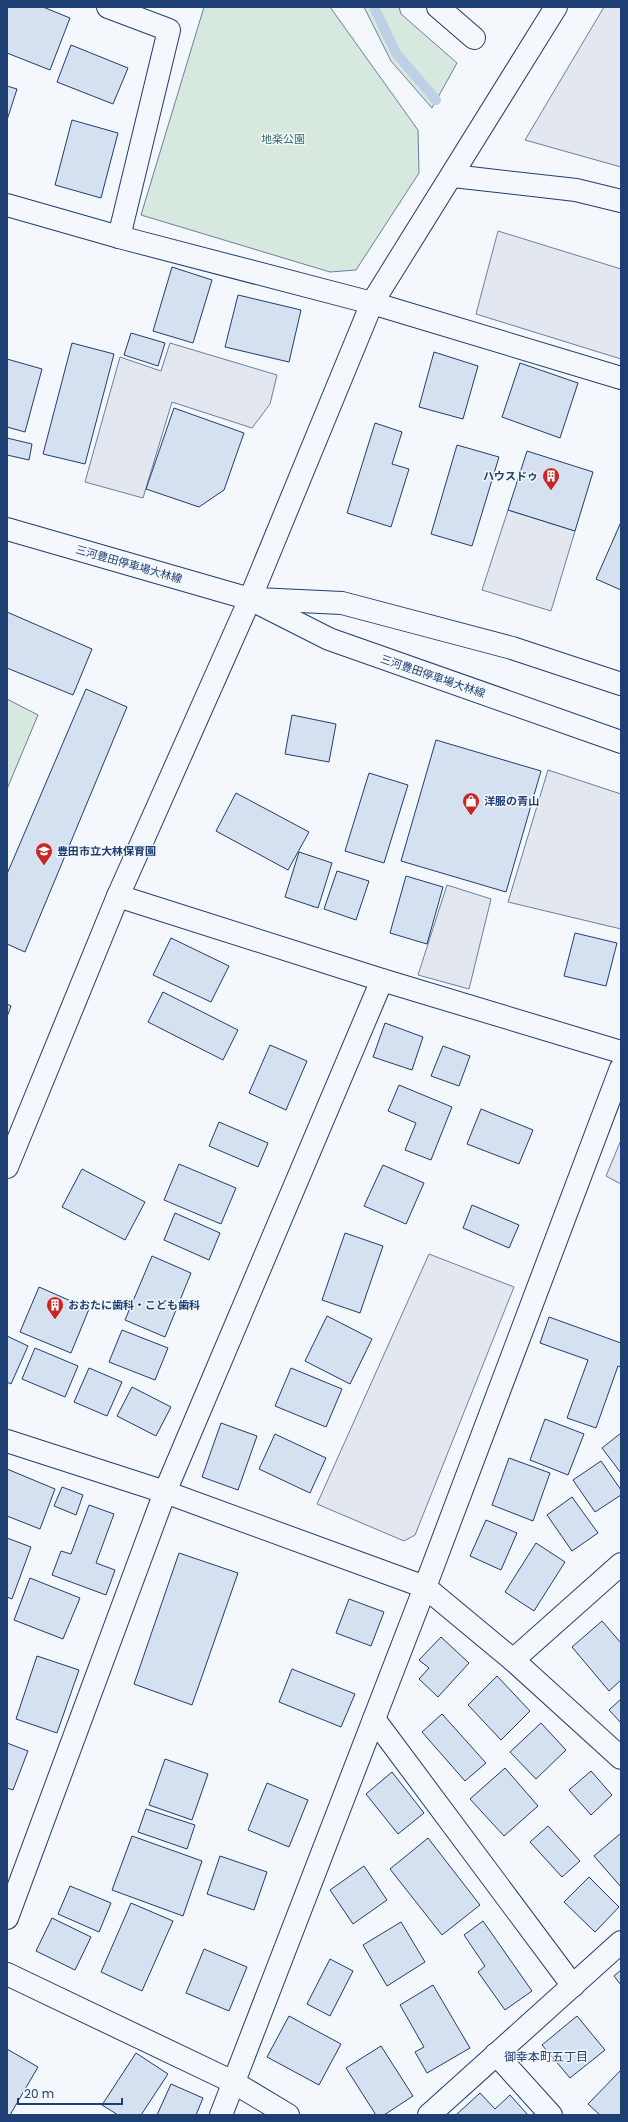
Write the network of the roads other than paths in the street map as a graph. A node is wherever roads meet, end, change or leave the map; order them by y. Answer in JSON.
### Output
{"nodes":[{"id":1,"x":108,"y":7,"type":"edge"},
{"id":2,"x":438,"y":7,"type":"edge"},
{"id":3,"x":556,"y":7,"type":"edge"},
{"id":4,"x":474,"y":38,"type":"dead end"},
{"id":5,"x":453,"y":176,"type":"junction"},
{"id":6,"x":621,"y":201,"type":"edge"},
{"id":7,"x":7,"y":205,"type":"edge"},
{"id":8,"x":119,"y":237,"type":"junction"},
{"id":9,"x":372,"y":303,"type":"junction"},
{"id":10,"x":621,"y":378,"type":"edge"},
{"id":11,"x":7,"y":529,"type":"edge"},
{"id":12,"x":250,"y":599,"type":"junction"},
{"id":13,"x":621,"y":684,"type":"edge"},
{"id":14,"x":621,"y":742,"type":"edge"},
{"id":15,"x":118,"y":896,"type":"junction"},
{"id":16,"x":382,"y":980,"type":"junction"},
{"id":17,"x":621,"y":1052,"type":"edge"},
{"id":18,"x":621,"y":1068,"type":"edge"},
{"id":19,"x":7,"y":1167,"type":"edge"},
{"id":20,"x":7,"y":1441,"type":"edge"},
{"id":21,"x":165,"y":1492,"type":"junction"},
{"id":22,"x":621,"y":1564,"type":"edge"},
{"id":23,"x":425,"y":1587,"type":"junction"},
{"id":24,"x":513,"y":1660,"type":"junction"},
{"id":25,"x":374,"y":1719,"type":"junction"},
{"id":26,"x":621,"y":1758,"type":"edge"},
{"id":27,"x":7,"y":1918,"type":"edge"},
{"id":28,"x":621,"y":1942,"type":"edge"},
{"id":29,"x":7,"y":1974,"type":"edge"},
{"id":30,"x":573,"y":1986,"type":"junction"},
{"id":31,"x":496,"y":2054,"type":"junction"},
{"id":32,"x":233,"y":2082,"type":"junction"},
{"id":33,"x":221,"y":2115,"type":"edge"},
{"id":34,"x":288,"y":2115,"type":"edge"},
{"id":35,"x":429,"y":2115,"type":"edge"},
{"id":36,"x":551,"y":2115,"type":"edge"}],
"edges":[{"from":1,"to":8,"type":"street"},
{"from":2,"to":4,"type":"street"},
{"from":3,"to":5,"type":"street"},
{"from":5,"to":6,"type":"street"},
{"from":5,"to":9,"type":"street"},
{"from":7,"to":8,"type":"street"},
{"from":8,"to":9,"type":"street"},
{"from":9,"to":10,"type":"street"},
{"from":9,"to":12,"type":"street"},
{"from":11,"to":12,"type":"street","name":"三河豊田停車場大林線"},
{"from":12,"to":13,"type":"street","name":"三河豊田停車場大林線"},
{"from":12,"to":14,"type":"street","name":"三河豊田停車場大林線"},
{"from":12,"to":15,"type":"street"},
{"from":15,"to":16,"type":"street"},
{"from":15,"to":19,"type":"street"},
{"from":16,"to":17,"type":"street"},
{"from":16,"to":21,"type":"street"},
{"from":18,"to":23,"type":"street"},
{"from":20,"to":21,"type":"street"},
{"from":21,"to":23,"type":"street"},
{"from":21,"to":27,"type":"street"},
{"from":22,"to":24,"type":"street"},
{"from":23,"to":24,"type":"street"},
{"from":23,"to":25,"type":"street"},
{"from":24,"to":26,"type":"street"},
{"from":25,"to":30,"type":"street"},
{"from":25,"to":32,"type":"street"},
{"from":28,"to":30,"type":"street"},
{"from":29,"to":32,"type":"street"},
{"from":30,"to":31,"type":"street"},
{"from":31,"to":35,"type":"street"},
{"from":31,"to":36,"type":"street"},
{"from":32,"to":33,"type":"street"},
{"from":32,"to":34,"type":"street"}]}
